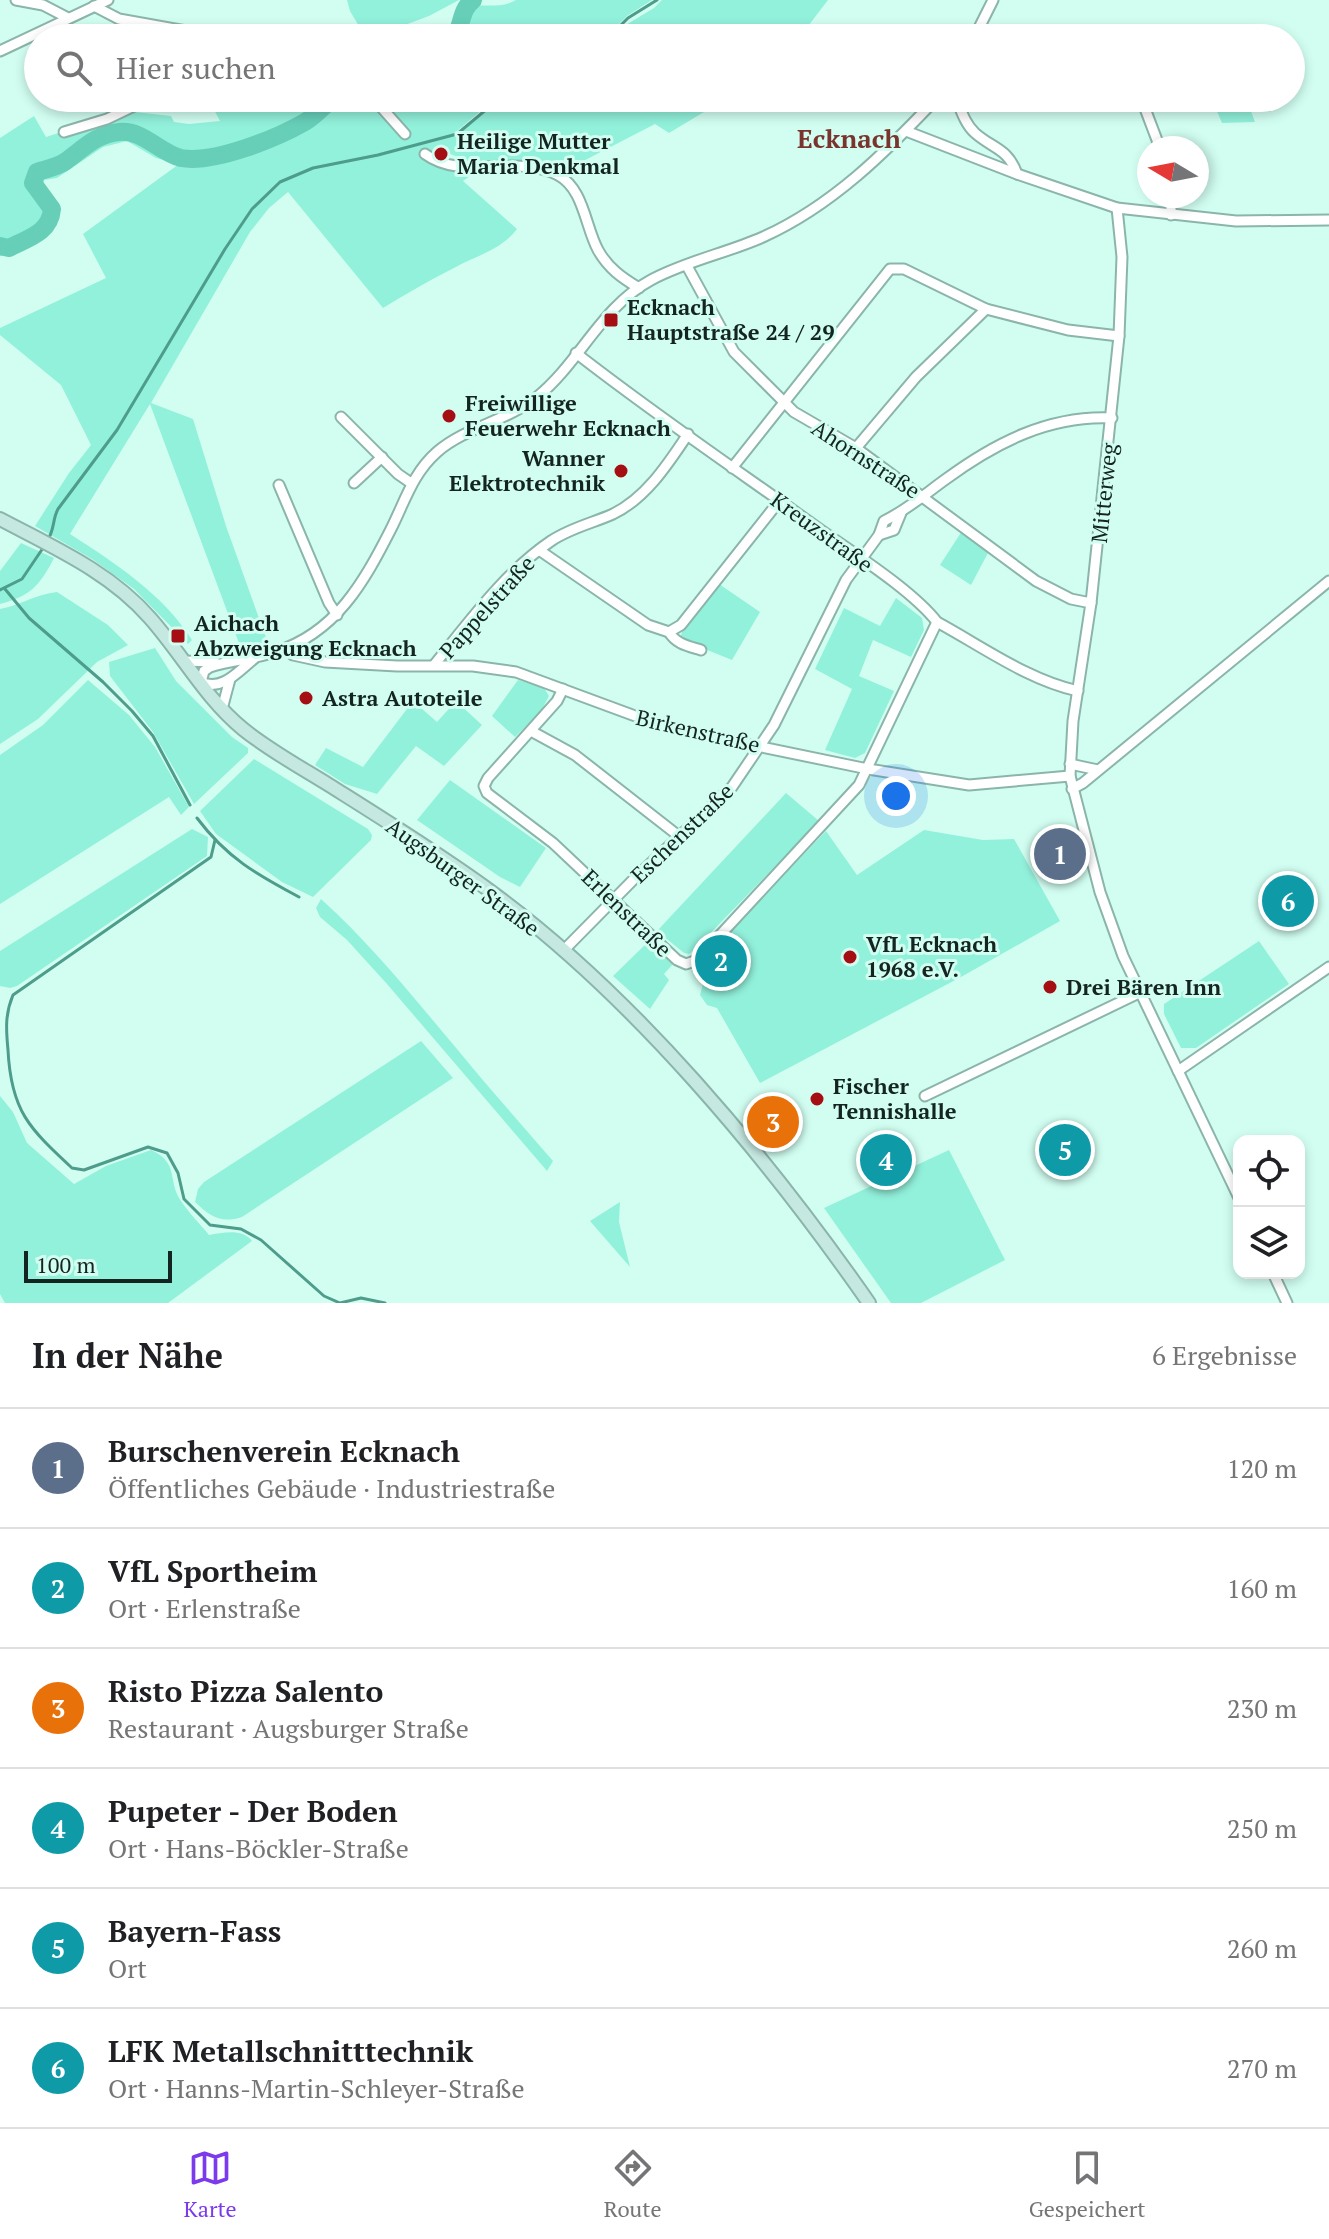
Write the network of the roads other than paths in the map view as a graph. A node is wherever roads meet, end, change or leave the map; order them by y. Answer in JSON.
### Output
{"nodes":[{"id":1,"x":16,"y":0,"type":"edge"},
{"id":2,"x":108,"y":0,"type":"edge"},
{"id":3,"x":993,"y":0,"type":"edge"},
{"id":4,"x":94,"y":6,"type":"junction"},
{"id":5,"x":68,"y":18,"type":"junction"},
{"id":6,"x":56,"y":24,"type":"edge"},
{"id":7,"x":147,"y":24,"type":"edge"},
{"id":8,"x":981,"y":24,"type":"edge"},
{"id":9,"x":24,"y":39,"type":"edge"},
{"id":10,"x":0,"y":51,"type":"edge"},
{"id":11,"x":122,"y":112,"type":"edge"},
{"id":12,"x":385,"y":112,"type":"edge"},
{"id":13,"x":924,"y":112,"type":"edge"},
{"id":14,"x":962,"y":112,"type":"edge"},
{"id":15,"x":1146,"y":112,"type":"edge"},
{"id":16,"x":906,"y":131,"type":"junction"},
{"id":17,"x":64,"y":132,"type":"dead end"},
{"id":18,"x":405,"y":134,"type":"dead end"},
{"id":19,"x":1155,"y":136,"type":"edge"},
{"id":20,"x":425,"y":154,"type":"dead end"},
{"id":21,"x":1017,"y":174,"type":"junction"},
{"id":22,"x":1117,"y":208,"type":"junction"},
{"id":23,"x":1171,"y":208,"type":"edge"},
{"id":24,"x":1171,"y":215,"type":"junction"},
{"id":25,"x":1329,"y":220,"type":"edge"},
{"id":26,"x":687,"y":266,"type":"junction"},
{"id":27,"x":639,"y":288,"type":"junction"},
{"id":28,"x":986,"y":309,"type":"junction"},
{"id":29,"x":1119,"y":336,"type":"junction"},
{"id":30,"x":576,"y":353,"type":"junction"},
{"id":31,"x":784,"y":402,"type":"junction"},
{"id":32,"x":341,"y":417,"type":"dead end"},
{"id":33,"x":1112,"y":418,"type":"junction"},
{"id":34,"x":688,"y":434,"type":"junction"},
{"id":35,"x":856,"y":448,"type":"junction"},
{"id":36,"x":382,"y":457,"type":"junction"},
{"id":37,"x":732,"y":468,"type":"junction"},
{"id":38,"x":354,"y":483,"type":"dead end"},
{"id":39,"x":411,"y":483,"type":"junction"},
{"id":40,"x":279,"y":485,"type":"dead end"},
{"id":41,"x":923,"y":495,"type":"junction"},
{"id":42,"x":780,"y":500,"type":"junction"},
{"id":43,"x":0,"y":519,"type":"edge"},
{"id":44,"x":539,"y":550,"type":"junction"},
{"id":45,"x":861,"y":558,"type":"junction"},
{"id":46,"x":1329,"y":581,"type":"edge"},
{"id":47,"x":1091,"y":603,"type":"junction"},
{"id":48,"x":337,"y":615,"type":"junction"},
{"id":49,"x":937,"y":622,"type":"junction"},
{"id":50,"x":669,"y":632,"type":"junction"},
{"id":51,"x":285,"y":649,"type":"junction"},
{"id":52,"x":701,"y":650,"type":"dead end"},
{"id":53,"x":255,"y":658,"type":"junction"},
{"id":54,"x":184,"y":661,"type":"junction"},
{"id":55,"x":223,"y":663,"type":"junction"},
{"id":56,"x":434,"y":665,"type":"junction"},
{"id":57,"x":230,"y":679,"type":"junction"},
{"id":58,"x":201,"y":682,"type":"junction"},
{"id":59,"x":563,"y":689,"type":"junction"},
{"id":60,"x":1078,"y":691,"type":"junction"},
{"id":61,"x":222,"y":709,"type":"junction"},
{"id":62,"x":531,"y":731,"type":"junction"},
{"id":63,"x":760,"y":747,"type":"junction"},
{"id":64,"x":1070,"y":764,"type":"junction"},
{"id":65,"x":868,"y":769,"type":"junction"},
{"id":66,"x":1098,"y":770,"type":"junction"},
{"id":67,"x":1070,"y":776,"type":"junction"},
{"id":68,"x":1072,"y":789,"type":"junction"},
{"id":69,"x":680,"y":837,"type":"junction"},
{"id":70,"x":614,"y":900,"type":"junction"},
{"id":71,"x":563,"y":951,"type":"junction"},
{"id":72,"x":1329,"y":967,"type":"edge"},
{"id":73,"x":1139,"y":993,"type":"junction"},
{"id":74,"x":1178,"y":1071,"type":"junction"},
{"id":75,"x":925,"y":1096,"type":"dead end"},
{"id":76,"x":1233,"y":1186,"type":"edge"},
{"id":77,"x":1276,"y":1279,"type":"edge"},
{"id":78,"x":869,"y":1303,"type":"edge"},
{"id":79,"x":1287,"y":1303,"type":"edge"}],
"edges":[{"from":1,"to":5,"type":"street"},
{"from":2,"to":4,"type":"street"},
{"from":3,"to":8,"type":"street"},
{"from":4,"to":5,"type":"street"},
{"from":4,"to":7,"type":"street"},
{"from":5,"to":6,"type":"street"},
{"from":9,"to":10,"type":"street"},
{"from":11,"to":17,"type":"street"},
{"from":12,"to":18,"type":"street"},
{"from":13,"to":16,"type":"street"},
{"from":14,"to":21,"type":"street"},
{"from":15,"to":19,"type":"street"},
{"from":16,"to":21,"type":"street"},
{"from":16,"to":26,"type":"street"},
{"from":20,"to":27,"type":"street"},
{"from":21,"to":22,"type":"street"},
{"from":22,"to":24,"type":"street"},
{"from":22,"to":29,"type":"street","name":"Mitterweg"},
{"from":23,"to":24,"type":"street"},
{"from":24,"to":25,"type":"street"},
{"from":26,"to":27,"type":"street"},
{"from":26,"to":31,"type":"street","name":"Ahornstraße"},
{"from":27,"to":30,"type":"street"},
{"from":28,"to":29,"type":"street"},
{"from":28,"to":31,"type":"street"},
{"from":28,"to":35,"type":"street"},
{"from":29,"to":33,"type":"street","name":"Mitterweg"},
{"from":30,"to":34,"type":"street","name":"Kreuzstraße"},
{"from":30,"to":39,"type":"street"},
{"from":31,"to":35,"type":"street","name":"Ahornstraße"},
{"from":31,"to":37,"type":"street"},
{"from":32,"to":36,"type":"street"},
{"from":33,"to":41,"type":"street","name":"Eschenstraße"},
{"from":33,"to":47,"type":"street","name":"Mitterweg"},
{"from":34,"to":37,"type":"street","name":"Kreuzstraße"},
{"from":34,"to":44,"type":"street","name":"Pappelstraße"},
{"from":35,"to":41,"type":"street","name":"Ahornstraße"},
{"from":36,"to":38,"type":"street"},
{"from":36,"to":39,"type":"street"},
{"from":37,"to":42,"type":"street","name":"Kreuzstraße"},
{"from":39,"to":48,"type":"street"},
{"from":40,"to":48,"type":"street"},
{"from":41,"to":45,"type":"street","name":"Eschenstraße"},
{"from":41,"to":47,"type":"street","name":"Ahornstraße"},
{"from":42,"to":45,"type":"street","name":"Kreuzstraße"},
{"from":42,"to":50,"type":"street"},
{"from":43,"to":54,"type":"main road","name":"Augsburger Straße"},
{"from":44,"to":50,"type":"street"},
{"from":44,"to":56,"type":"street","name":"Pappelstraße"},
{"from":45,"to":49,"type":"street","name":"Kreuzstraße"},
{"from":45,"to":63,"type":"street","name":"Eschenstraße"},
{"from":46,"to":66,"type":"street"},
{"from":47,"to":60,"type":"street","name":"Mitterweg"},
{"from":48,"to":51,"type":"street"},
{"from":49,"to":60,"type":"street","name":"Kreuzstraße"},
{"from":49,"to":65,"type":"street","name":"Erlenstraße"},
{"from":50,"to":52,"type":"street"},
{"from":51,"to":53,"type":"street"},
{"from":51,"to":56,"type":"street","name":"Birkenstraße"},
{"from":53,"to":55,"type":"street"},
{"from":53,"to":57,"type":"street"},
{"from":54,"to":55,"type":"street"},
{"from":54,"to":58,"type":"main road","name":"Augsburger Straße"},
{"from":55,"to":58,"type":"street"},
{"from":56,"to":59,"type":"street","name":"Birkenstraße"},
{"from":57,"to":58,"type":"street"},
{"from":57,"to":61,"type":"street"},
{"from":58,"to":61,"type":"main road","name":"Augsburger Straße"},
{"from":59,"to":62,"type":"street","name":"Erlenstraße"},
{"from":59,"to":63,"type":"street","name":"Birkenstraße"},
{"from":60,"to":64,"type":"street","name":"Mitterweg"},
{"from":61,"to":71,"type":"main road","name":"Augsburger Straße"},
{"from":62,"to":69,"type":"street"},
{"from":62,"to":70,"type":"street","name":"Erlenstraße"},
{"from":63,"to":65,"type":"street","name":"Birkenstraße"},
{"from":63,"to":69,"type":"street","name":"Eschenstraße"},
{"from":64,"to":66,"type":"street"},
{"from":64,"to":67,"type":"street","name":"Mitterweg"},
{"from":65,"to":67,"type":"street","name":"Birkenstraße"},
{"from":65,"to":70,"type":"street","name":"Erlenstraße"},
{"from":66,"to":68,"type":"street"},
{"from":67,"to":68,"type":"street","name":"Mitterweg"},
{"from":68,"to":73,"type":"street","name":"Mitterweg"},
{"from":69,"to":70,"type":"street","name":"Eschenstraße"},
{"from":70,"to":71,"type":"street","name":"Eschenstraße"},
{"from":71,"to":78,"type":"main road","name":"Augsburger Straße"},
{"from":72,"to":74,"type":"street"},
{"from":73,"to":74,"type":"street","name":"Mitterweg"},
{"from":73,"to":75,"type":"street"},
{"from":74,"to":76,"type":"street","name":"Mitterweg"},
{"from":77,"to":79,"type":"street"}]}
